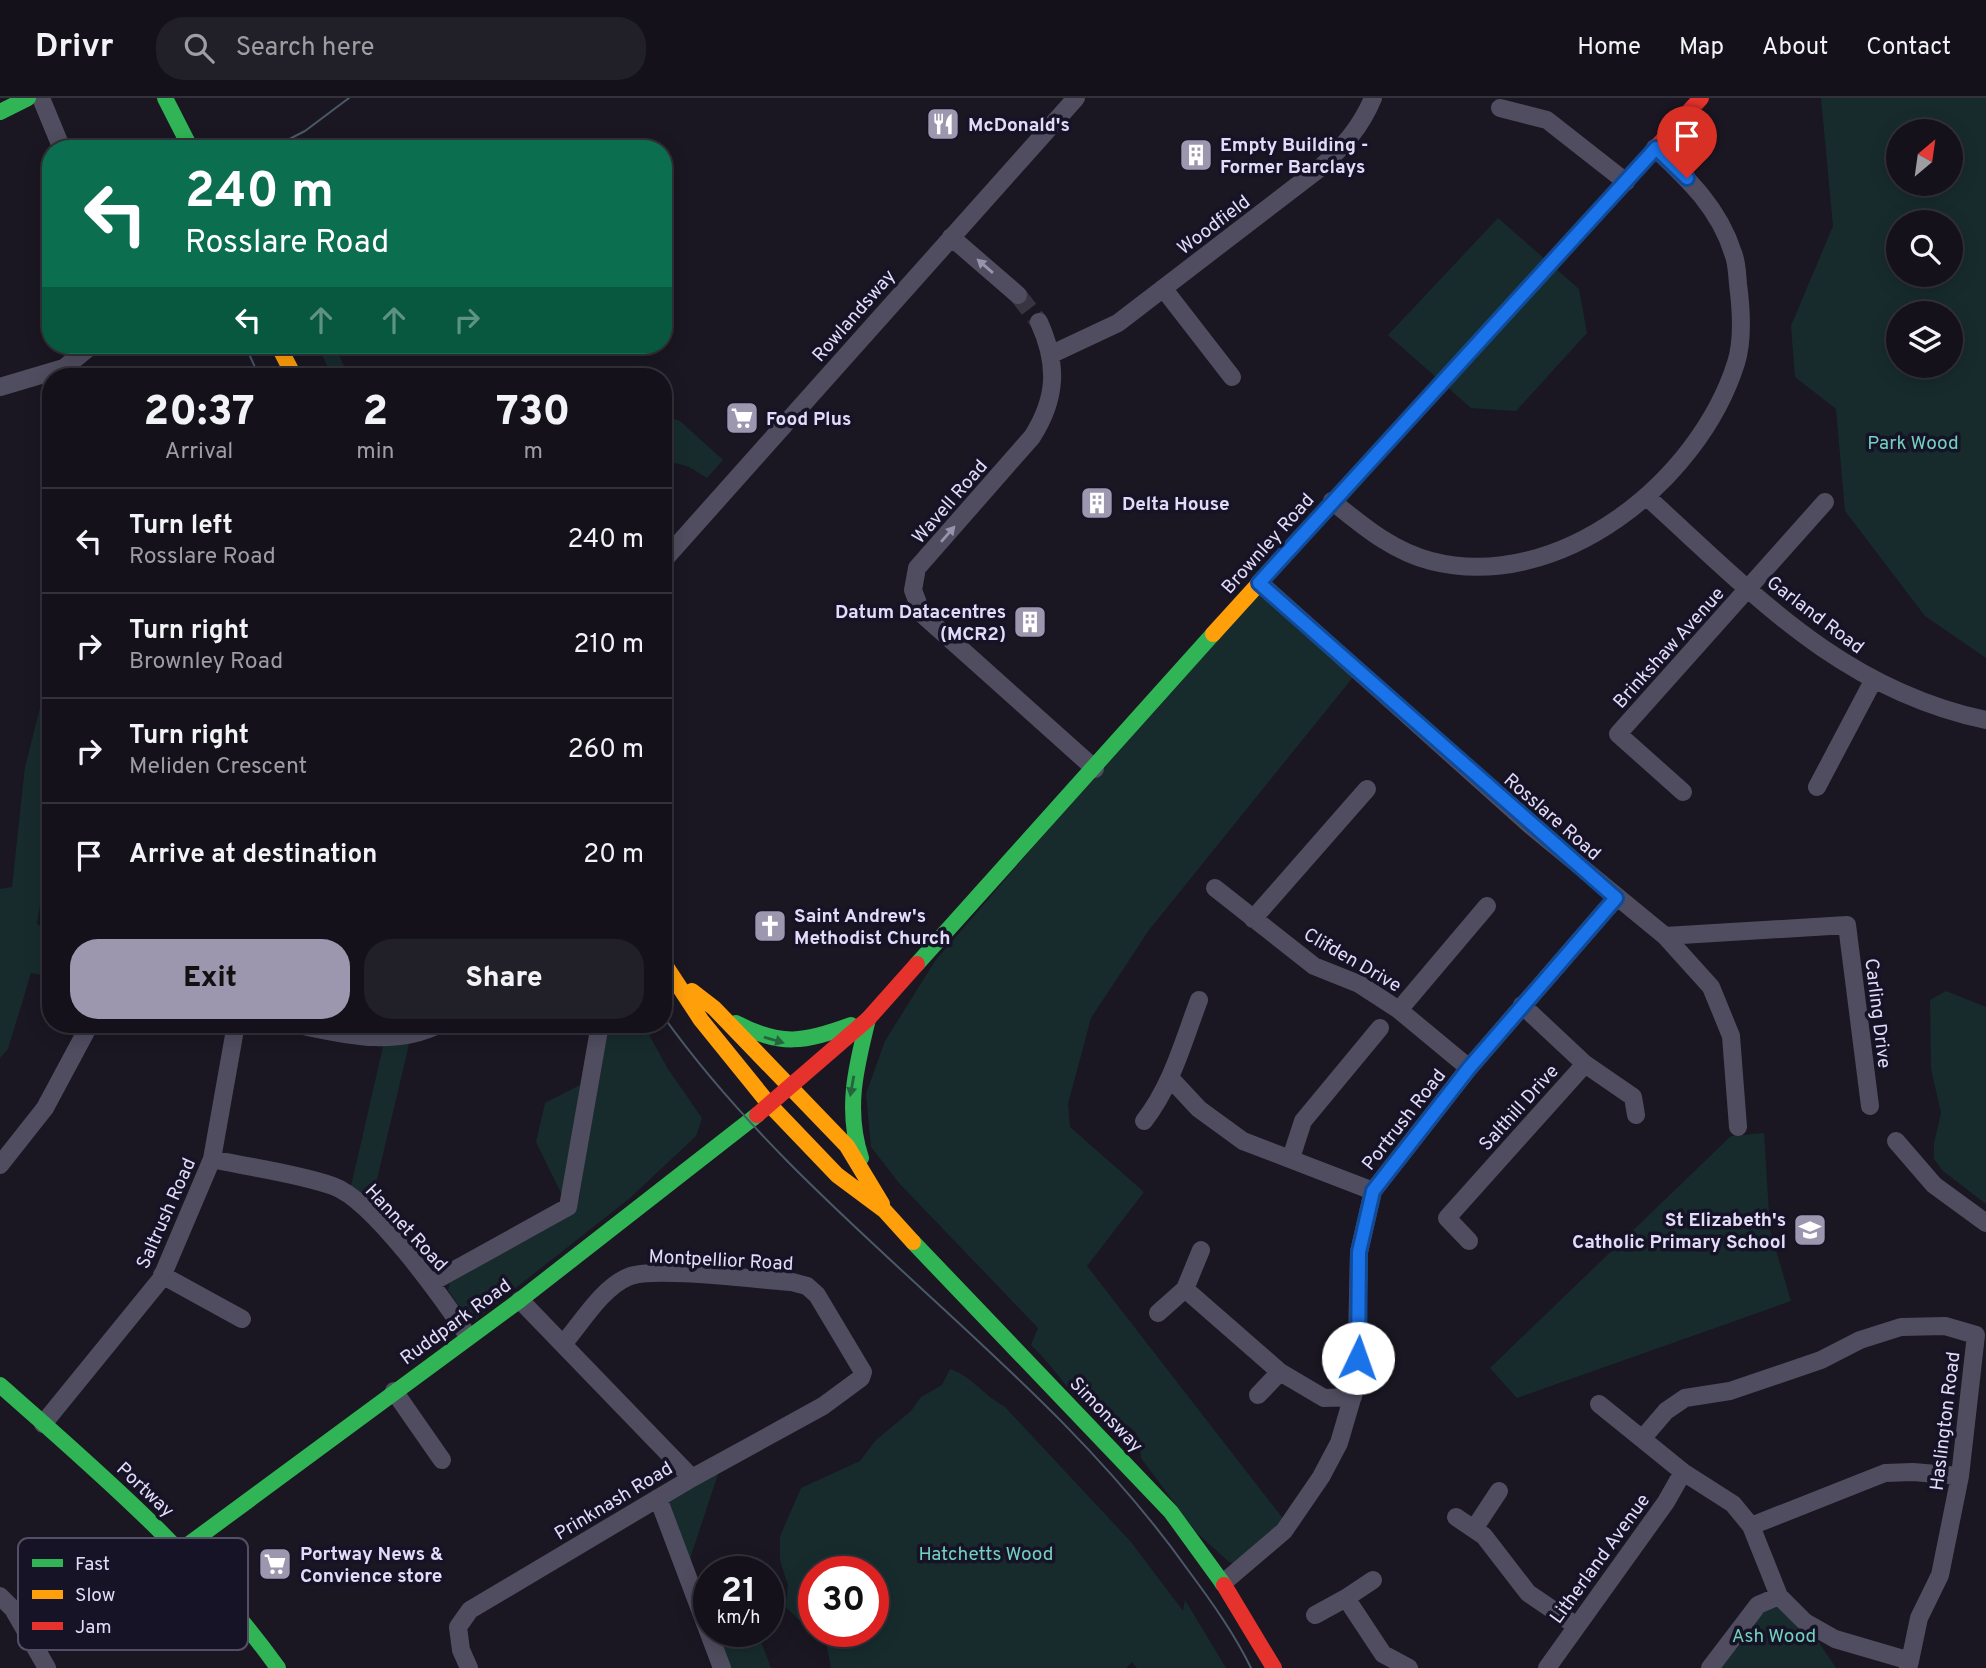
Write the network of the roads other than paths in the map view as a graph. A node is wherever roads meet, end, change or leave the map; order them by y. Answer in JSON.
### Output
{"nodes":[{"id":1,"x":29,"y":98,"type":"edge"},
{"id":2,"x":41,"y":98,"type":"edge"},
{"id":3,"x":165,"y":98,"type":"edge"},
{"id":4,"x":1076,"y":98,"type":"edge"},
{"id":5,"x":1373,"y":98,"type":"edge"},
{"id":6,"x":1701,"y":98,"type":"edge"},
{"id":7,"x":1500,"y":108,"type":"dead end"},
{"id":8,"x":0,"y":112,"type":"edge"},
{"id":9,"x":58,"y":140,"type":"edge"},
{"id":10,"x":186,"y":140,"type":"edge"},
{"id":11,"x":1656,"y":148,"type":"junction"},
{"id":12,"x":1626,"y":182,"type":"junction"},
{"id":13,"x":951,"y":237,"type":"junction"},
{"id":14,"x":1163,"y":288,"type":"junction"},
{"id":15,"x":1018,"y":295,"type":"tunnel mouth"},
{"id":16,"x":1039,"y":322,"type":"tunnel mouth"},
{"id":17,"x":81,"y":354,"type":"edge"},
{"id":18,"x":1052,"y":354,"type":"junction"},
{"id":19,"x":64,"y":368,"type":"edge"},
{"id":20,"x":42,"y":375,"type":"edge"},
{"id":21,"x":1232,"y":377,"type":"dead end"},
{"id":22,"x":0,"y":387,"type":"edge"},
{"id":23,"x":1647,"y":497,"type":"junction"},
{"id":24,"x":1332,"y":502,"type":"junction"},
{"id":25,"x":1825,"y":502,"type":"dead end"},
{"id":26,"x":672,"y":551,"type":"edge"},
{"id":27,"x":1259,"y":583,"type":"junction"},
{"id":28,"x":1749,"y":589,"type":"junction"},
{"id":29,"x":1873,"y":681,"type":"junction"},
{"id":30,"x":1986,"y":720,"type":"edge"},
{"id":31,"x":1095,"y":769,"type":"junction"},
{"id":32,"x":1817,"y":787,"type":"dead end"},
{"id":33,"x":1367,"y":789,"type":"dead end"},
{"id":34,"x":1683,"y":792,"type":"dead end"},
{"id":35,"x":1215,"y":888,"type":"dead end"},
{"id":36,"x":1616,"y":898,"type":"junction"},
{"id":37,"x":1487,"y":906,"type":"dead end"},
{"id":38,"x":1253,"y":919,"type":"junction"},
{"id":39,"x":1665,"y":936,"type":"junction"},
{"id":40,"x":672,"y":971,"type":"edge"},
{"id":41,"x":672,"y":974,"type":"edge"},
{"id":42,"x":1199,"y":1000,"type":"dead end"},
{"id":43,"x":1522,"y":1005,"type":"junction"},
{"id":44,"x":714,"y":1008,"type":"junction"},
{"id":45,"x":1399,"y":1010,"type":"junction"},
{"id":46,"x":868,"y":1020,"type":"junction"},
{"id":47,"x":1380,"y":1028,"type":"dead end"},
{"id":48,"x":85,"y":1033,"type":"edge"},
{"id":49,"x":234,"y":1033,"type":"edge"},
{"id":50,"x":340,"y":1033,"type":"edge"},
{"id":51,"x":422,"y":1033,"type":"edge"},
{"id":52,"x":598,"y":1033,"type":"edge"},
{"id":53,"x":1585,"y":1064,"type":"junction"},
{"id":54,"x":1469,"y":1068,"type":"junction"},
{"id":55,"x":1171,"y":1079,"type":"junction"},
{"id":56,"x":789,"y":1087,"type":"junction"},
{"id":57,"x":769,"y":1104,"type":"junction"},
{"id":58,"x":1870,"y":1106,"type":"dead end"},
{"id":59,"x":1636,"y":1115,"type":"dead end"},
{"id":60,"x":1144,"y":1121,"type":"dead end"},
{"id":61,"x":1738,"y":1126,"type":"dead end"},
{"id":62,"x":1896,"y":1141,"type":"dead end"},
{"id":63,"x":1291,"y":1158,"type":"junction"},
{"id":64,"x":212,"y":1159,"type":"junction"},
{"id":65,"x":0,"y":1164,"type":"edge"},
{"id":66,"x":1373,"y":1191,"type":"junction"},
{"id":67,"x":870,"y":1193,"type":"junction"},
{"id":68,"x":1986,"y":1223,"type":"edge"},
{"id":69,"x":1469,"y":1241,"type":"dead end"},
{"id":70,"x":1201,"y":1250,"type":"dead end"},
{"id":71,"x":162,"y":1275,"type":"junction"},
{"id":72,"x":431,"y":1283,"type":"junction"},
{"id":73,"x":1185,"y":1289,"type":"junction"},
{"id":74,"x":520,"y":1300,"type":"junction"},
{"id":75,"x":1158,"y":1313,"type":"dead end"},
{"id":76,"x":242,"y":1319,"type":"dead end"},
{"id":77,"x":468,"y":1336,"type":"junction"},
{"id":78,"x":564,"y":1343,"type":"junction"},
{"id":79,"x":1280,"y":1372,"type":"junction"},
{"id":80,"x":0,"y":1385,"type":"edge"},
{"id":81,"x":394,"y":1391,"type":"junction"},
{"id":82,"x":1258,"y":1395,"type":"dead end"},
{"id":83,"x":1353,"y":1397,"type":"junction"},
{"id":84,"x":1598,"y":1404,"type":"dead end"},
{"id":85,"x":43,"y":1424,"type":"junction"},
{"id":86,"x":1642,"y":1440,"type":"junction"},
{"id":87,"x":442,"y":1460,"type":"dead end"},
{"id":88,"x":1683,"y":1472,"type":"junction"},
{"id":89,"x":1960,"y":1476,"type":"junction"},
{"id":90,"x":692,"y":1478,"type":"junction"},
{"id":91,"x":1499,"y":1491,"type":"dead end"},
{"id":92,"x":658,"y":1498,"type":"junction"},
{"id":93,"x":1456,"y":1517,"type":"dead end"},
{"id":94,"x":1751,"y":1526,"type":"junction"},
{"id":95,"x":1474,"y":1529,"type":"junction"},
{"id":96,"x":168,"y":1538,"type":"edge"},
{"id":97,"x":197,"y":1538,"type":"edge"},
{"id":98,"x":1373,"y":1580,"type":"dead end"},
{"id":99,"x":1223,"y":1583,"type":"junction"},
{"id":100,"x":0,"y":1596,"type":"edge"},
{"id":101,"x":1779,"y":1597,"type":"junction"},
{"id":102,"x":1346,"y":1598,"type":"junction"},
{"id":103,"x":1315,"y":1615,"type":"dead end"},
{"id":104,"x":18,"y":1618,"type":"edge"},
{"id":105,"x":248,"y":1624,"type":"edge"},
{"id":106,"x":1575,"y":1625,"type":"junction"},
{"id":107,"x":37,"y":1650,"type":"edge"},
{"id":108,"x":1909,"y":1664,"type":"edge"},
{"id":109,"x":47,"y":1668,"type":"edge"},
{"id":110,"x":278,"y":1668,"type":"edge"},
{"id":111,"x":469,"y":1668,"type":"edge"},
{"id":112,"x":722,"y":1668,"type":"edge"},
{"id":113,"x":1274,"y":1668,"type":"edge"},
{"id":114,"x":1409,"y":1668,"type":"edge"},
{"id":115,"x":1547,"y":1668,"type":"edge"},
{"id":116,"x":1710,"y":1668,"type":"edge"}],
"edges":[{"from":1,"to":8,"type":"street"},
{"from":2,"to":9,"type":"street"},
{"from":3,"to":10,"type":"street"},
{"from":4,"to":13,"type":"street","name":"Rowlandsway"},
{"from":5,"to":14,"type":"street","name":"Woodfield"},
{"from":6,"to":11,"type":"street","name":"Brownley Road"},
{"from":7,"to":12,"type":"street"},
{"from":11,"to":12,"type":"street","name":"Brownley Road"},
{"from":11,"to":23,"type":"street"},
{"from":12,"to":24,"type":"street","name":"Brownley Road"},
{"from":15,"to":13,"type":"street","one_way":true},
{"from":13,"to":26,"type":"street","name":"Rowlandsway"},
{"from":14,"to":18,"type":"street","name":"Woodfield"},
{"from":14,"to":21,"type":"street"},
{"from":16,"to":18,"type":"street","name":"Wavell Road"},
{"from":17,"to":19,"type":"street"},
{"from":31,"to":18,"type":"street","name":"Wavell Road","one_way":true},
{"from":20,"to":22,"type":"street"},
{"from":23,"to":24,"type":"street"},
{"from":23,"to":28,"type":"street","name":"Garland Road"},
{"from":24,"to":27,"type":"street","name":"Brownley Road"},
{"from":25,"to":28,"type":"street","name":"Brinkshaw Avenue"},
{"from":27,"to":31,"type":"street","name":"Brownley Road"},
{"from":27,"to":36,"type":"street","name":"Rosslare Road"},
{"from":28,"to":29,"type":"street","name":"Garland Road"},
{"from":28,"to":34,"type":"street","name":"Brinkshaw Avenue"},
{"from":29,"to":30,"type":"street","name":"Garland Road"},
{"from":29,"to":32,"type":"street"},
{"from":31,"to":46,"type":"street","name":"Brownley Road"},
{"from":33,"to":38,"type":"street"},
{"from":35,"to":38,"type":"street","name":"Clifden Drive"},
{"from":36,"to":39,"type":"street","name":"Rosslare Road"},
{"from":36,"to":43,"type":"street","name":"Portrush Road"},
{"from":37,"to":45,"type":"street","name":"Clifden Drive"},
{"from":38,"to":45,"type":"street","name":"Clifden Drive"},
{"from":39,"to":58,"type":"street","name":"Carling Drive"},
{"from":39,"to":61,"type":"street","name":"Rosslare Road"},
{"from":40,"to":44,"type":"street","name":"Simonsway"},
{"from":41,"to":57,"type":"street","name":"Simonsway"},
{"from":42,"to":55,"type":"street"},
{"from":43,"to":53,"type":"street","name":"Salthill Drive"},
{"from":43,"to":54,"type":"street","name":"Portrush Road"},
{"from":44,"to":46,"type":"street","one_way":true},
{"from":44,"to":56,"type":"street","name":"Simonsway"},
{"from":45,"to":54,"type":"street","name":"Clifden Drive"},
{"from":46,"to":56,"type":"street","name":"Brownley Road"},
{"from":46,"to":67,"type":"street","one_way":true},
{"from":47,"to":63,"type":"street"},
{"from":48,"to":65,"type":"street"},
{"from":49,"to":64,"type":"street","name":"Saltrush Road"},
{"from":50,"to":51,"type":"street"},
{"from":52,"to":72,"type":"street"},
{"from":53,"to":59,"type":"street"},
{"from":53,"to":69,"type":"street","name":"Salthill Drive"},
{"from":54,"to":66,"type":"street","name":"Portrush Road"},
{"from":55,"to":60,"type":"street"},
{"from":55,"to":63,"type":"street"},
{"from":56,"to":57,"type":"street","name":"Ruddpark Road"},
{"from":56,"to":67,"type":"street"},
{"from":57,"to":67,"type":"street","name":"Simonsway"},
{"from":57,"to":74,"type":"street","name":"Ruddpark Road"},
{"from":62,"to":68,"type":"street"},
{"from":63,"to":66,"type":"street"},
{"from":64,"to":71,"type":"street","name":"Saltrush Road"},
{"from":64,"to":72,"type":"street","name":"Hannet Road"},
{"from":66,"to":83,"type":"street","name":"Portrush Road"},
{"from":67,"to":99,"type":"street","name":"Simonsway"},
{"from":70,"to":73,"type":"street"},
{"from":71,"to":76,"type":"street"},
{"from":71,"to":85,"type":"street","name":"Saltrush Road"},
{"from":72,"to":77,"type":"street","name":"Hannet Road"},
{"from":73,"to":75,"type":"street"},
{"from":73,"to":79,"type":"street"},
{"from":74,"to":77,"type":"street","name":"Ruddpark Road"},
{"from":74,"to":78,"type":"street","name":"Prinknash Road"},
{"from":77,"to":81,"type":"street","name":"Ruddpark Road"},
{"from":78,"to":90,"type":"street","name":"Prinknash Road"},
{"from":78,"to":90,"type":"street","name":"Montpellior Road"},
{"from":79,"to":82,"type":"street"},
{"from":79,"to":83,"type":"street"},
{"from":80,"to":85,"type":"street","name":"Portway"},
{"from":81,"to":87,"type":"street"},
{"from":81,"to":97,"type":"street","name":"Ruddpark Road"},
{"from":83,"to":99,"type":"street","name":"Portrush Road"},
{"from":84,"to":86,"type":"street","name":"Haslington Road"},
{"from":85,"to":96,"type":"street","name":"Portway"},
{"from":86,"to":88,"type":"street","name":"Haslington Road"},
{"from":86,"to":89,"type":"street","name":"Haslington Road"},
{"from":88,"to":94,"type":"street","name":"Haslington Road"},
{"from":88,"to":106,"type":"street","name":"Litherland Avenue"},
{"from":89,"to":94,"type":"street"},
{"from":89,"to":108,"type":"street","name":"Haslington Road"},
{"from":90,"to":92,"type":"street","name":"Prinknash Road"},
{"from":91,"to":95,"type":"street"},
{"from":92,"to":111,"type":"street","name":"Prinknash Road"},
{"from":92,"to":112,"type":"street"},
{"from":93,"to":95,"type":"street"},
{"from":94,"to":101,"type":"street","name":"Haslington Road"},
{"from":95,"to":106,"type":"street"},
{"from":98,"to":102,"type":"street"},
{"from":99,"to":113,"type":"street","name":"Simonsway"},
{"from":100,"to":104,"type":"street"},
{"from":101,"to":108,"type":"street","name":"Haslington Road"},
{"from":101,"to":116,"type":"street"},
{"from":102,"to":103,"type":"street"},
{"from":102,"to":114,"type":"street"},
{"from":105,"to":110,"type":"street","name":"Portway"},
{"from":106,"to":115,"type":"street","name":"Litherland Avenue"},
{"from":107,"to":109,"type":"street"}]}
